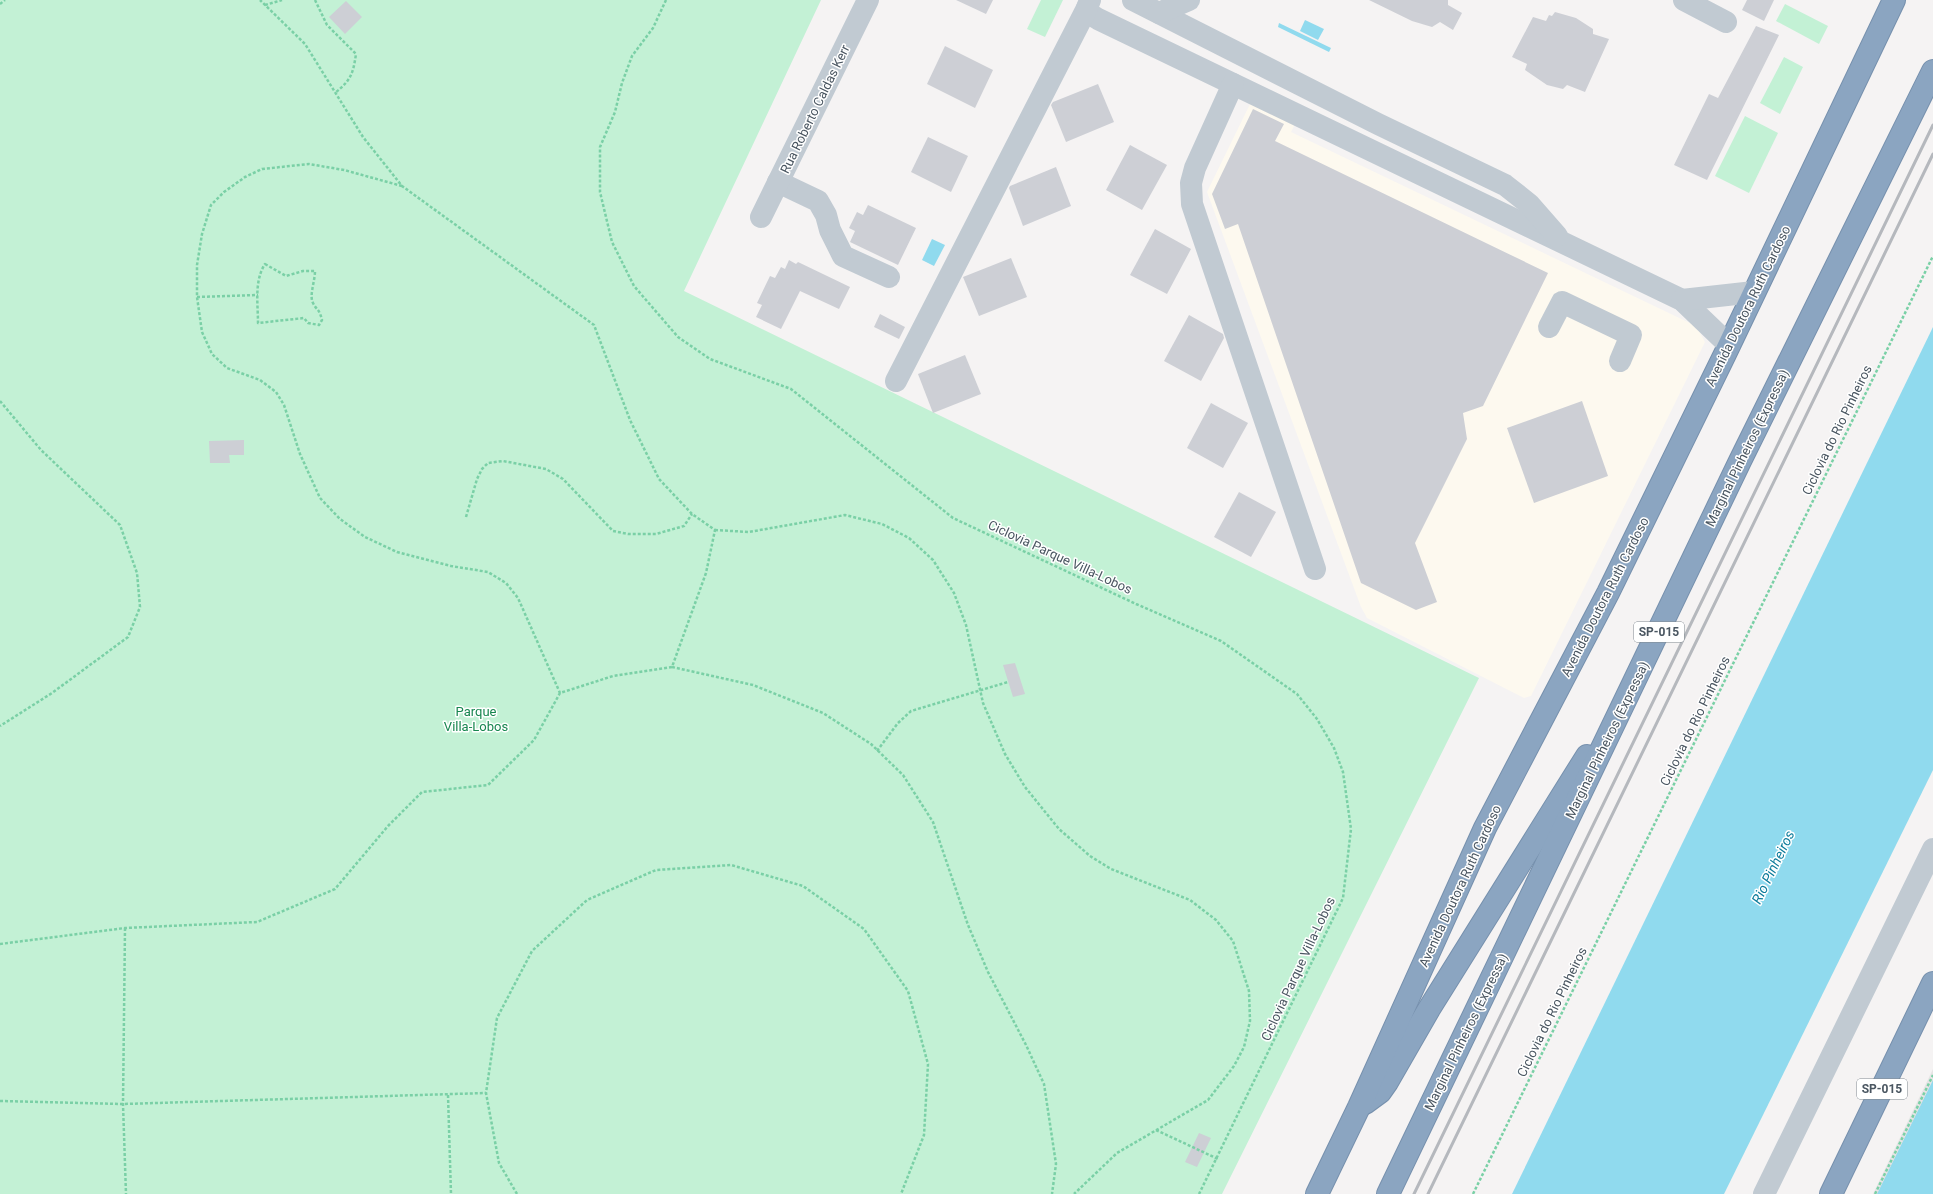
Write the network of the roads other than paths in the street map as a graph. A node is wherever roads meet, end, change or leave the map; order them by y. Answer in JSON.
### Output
{"nodes":[{"id":1,"x":868,"y":0,"type":"edge"},
{"id":2,"x":1133,"y":0,"type":"edge"},
{"id":3,"x":1189,"y":0,"type":"edge"},
{"id":4,"x":1684,"y":0,"type":"edge"},
{"id":5,"x":1894,"y":0,"type":"edge"},
{"id":6,"x":1088,"y":4,"type":"edge"},
{"id":7,"x":1159,"y":13,"type":"junction"},
{"id":8,"x":1726,"y":22,"type":"dead end"},
{"id":9,"x":1933,"y":71,"type":"edge"},
{"id":10,"x":1292,"y":79,"type":"junction"},
{"id":11,"x":1233,"y":84,"type":"junction"},
{"id":12,"x":1279,"y":106,"type":"junction"},
{"id":13,"x":778,"y":182,"type":"junction"},
{"id":14,"x":761,"y":217,"type":"dead end"},
{"id":15,"x":1564,"y":244,"type":"junction"},
{"id":16,"x":889,"y":277,"type":"dead end"},
{"id":17,"x":1754,"y":292,"type":"junction"},
{"id":18,"x":1682,"y":300,"type":"junction"},
{"id":19,"x":1549,"y":327,"type":"dead end"},
{"id":20,"x":1729,"y":345,"type":"junction"},
{"id":21,"x":1620,"y":361,"type":"dead end"},
{"id":22,"x":896,"y":381,"type":"dead end"},
{"id":23,"x":1315,"y":570,"type":"dead end"},
{"id":24,"x":1632,"y":689,"type":"junction"},
{"id":25,"x":1933,"y":849,"type":"edge"},
{"id":26,"x":1933,"y":983,"type":"edge"},
{"id":27,"x":1358,"y":1107,"type":"junction"},
{"id":28,"x":1317,"y":1194,"type":"edge"},
{"id":29,"x":1388,"y":1194,"type":"edge"},
{"id":30,"x":1764,"y":1194,"type":"edge"},
{"id":31,"x":1831,"y":1194,"type":"edge"}],
"edges":[{"from":1,"to":13,"type":"street","name":"Rua Roberto Caldas Kerr"},
{"from":2,"to":7,"type":"street"},
{"from":3,"to":7,"type":"street"},
{"from":4,"to":8,"type":"street"},
{"from":5,"to":17,"type":"highway","name":"Avenida Doutora Ruth Cardoso"},
{"from":6,"to":11,"type":"street"},
{"from":6,"to":22,"type":"street"},
{"from":7,"to":10,"type":"street"},
{"from":9,"to":24,"type":"highway","name":"Marginal Pinheiros (Expressa)","number":"SP-015"},
{"from":10,"to":12,"type":"street"},
{"from":10,"to":15,"type":"street"},
{"from":11,"to":12,"type":"street"},
{"from":11,"to":23,"type":"street"},
{"from":12,"to":15,"type":"street"},
{"from":13,"to":14,"type":"street","name":"Rua Roberto Caldas Kerr"},
{"from":13,"to":16,"type":"street"},
{"from":15,"to":18,"type":"street"},
{"from":17,"to":18,"type":"street"},
{"from":17,"to":20,"type":"highway","name":"Avenida Doutora Ruth Cardoso"},
{"from":18,"to":20,"type":"street"},
{"from":19,"to":21,"type":"street"},
{"from":20,"to":27,"type":"highway","name":"Avenida Doutora Ruth Cardoso"},
{"from":24,"to":27,"type":"highway"},
{"from":24,"to":29,"type":"highway","name":"Marginal Pinheiros (Expressa)","number":"SP-015"},
{"from":25,"to":30,"type":"street"},
{"from":26,"to":31,"type":"highway","number":"SP-015"},
{"from":27,"to":28,"type":"highway","name":"Avenida Doutora Ruth Cardoso"}]}
